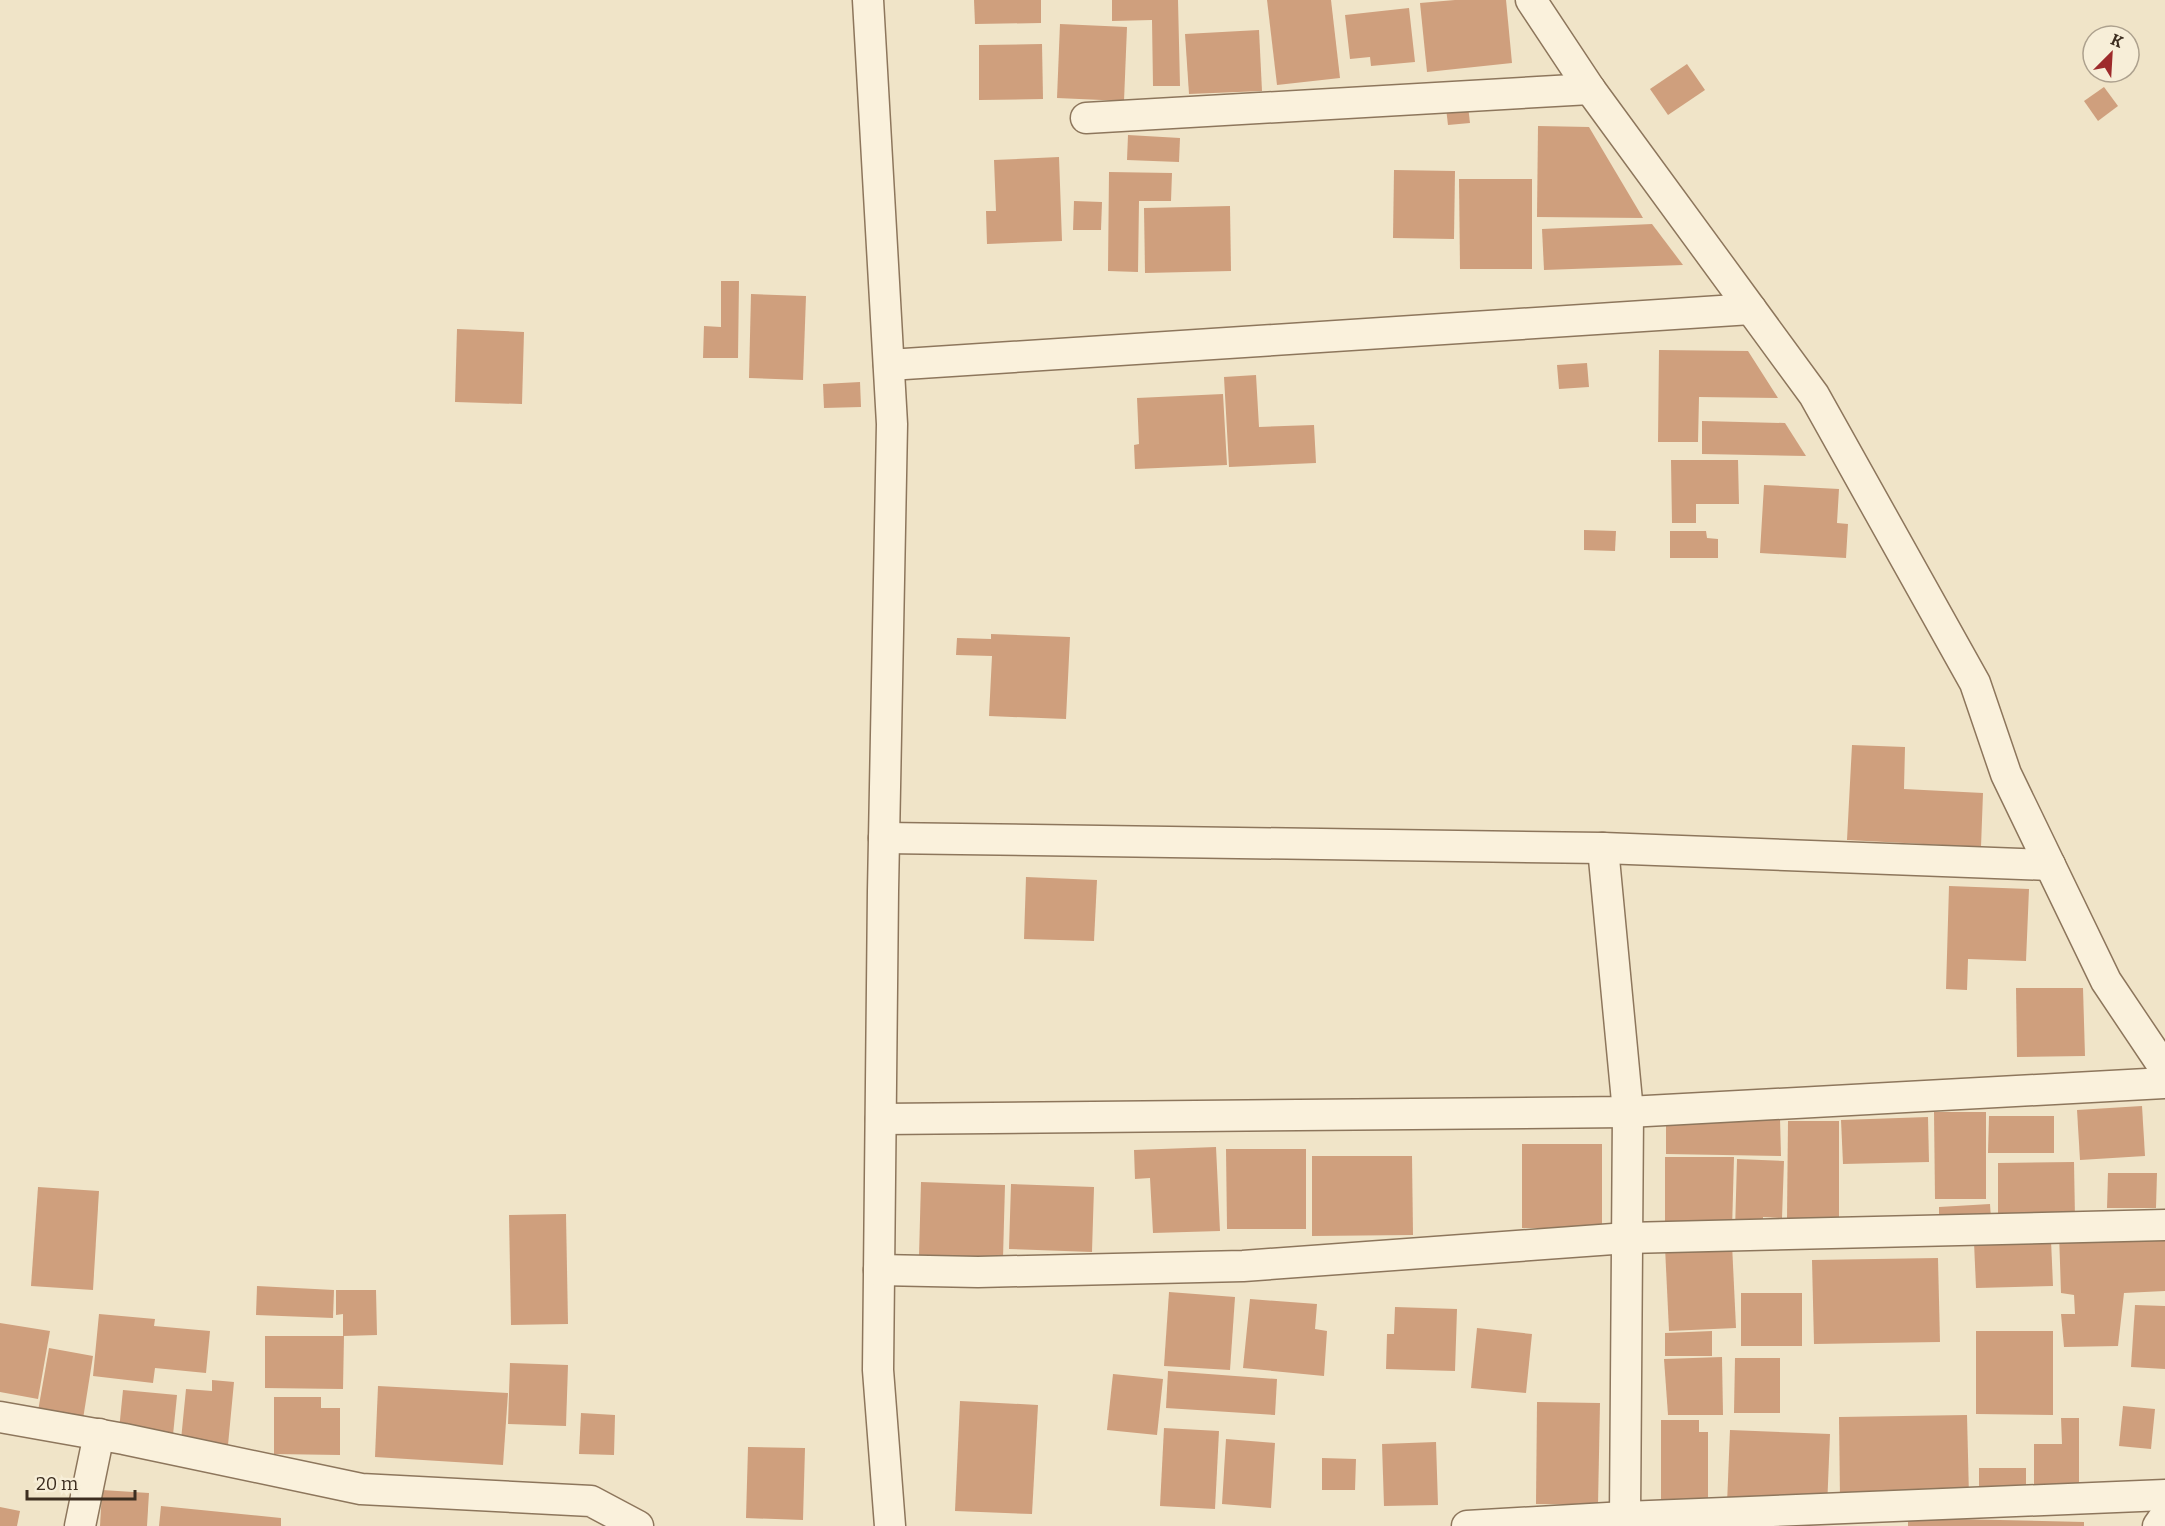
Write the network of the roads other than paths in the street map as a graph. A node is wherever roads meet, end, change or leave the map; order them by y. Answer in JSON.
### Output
{"nodes":[{"id":1,"x":868,"y":0,"type":"edge"},
{"id":2,"x":1531,"y":0,"type":"edge"},
{"id":3,"x":1590,"y":89,"type":"junction"},
{"id":4,"x":1086,"y":118,"type":"dead end"},
{"id":5,"x":1751,"y":309,"type":"junction"},
{"id":6,"x":889,"y":365,"type":"junction"},
{"id":7,"x":884,"y":838,"type":"junction"},
{"id":8,"x":1603,"y":848,"type":"junction"},
{"id":9,"x":2050,"y":865,"type":"junction"},
{"id":10,"x":2165,"y":1069,"type":"edge"},
{"id":11,"x":2165,"y":1083,"type":"edge"},
{"id":12,"x":1628,"y":1112,"type":"junction"},
{"id":13,"x":881,"y":1119,"type":"junction"},
{"id":14,"x":2165,"y":1225,"type":"edge"},
{"id":15,"x":1627,"y":1238,"type":"junction"},
{"id":16,"x":879,"y":1270,"type":"junction"},
{"id":17,"x":0,"y":1417,"type":"edge"},
{"id":18,"x":99,"y":1434,"type":"junction"},
{"id":19,"x":2165,"y":1495,"type":"edge"},
{"id":20,"x":2165,"y":1516,"type":"edge"},
{"id":21,"x":1625,"y":1517,"type":"junction"},
{"id":22,"x":80,"y":1526,"type":"edge"},
{"id":23,"x":638,"y":1526,"type":"edge"},
{"id":24,"x":890,"y":1526,"type":"edge"},
{"id":25,"x":1467,"y":1526,"type":"edge"},
{"id":26,"x":2158,"y":1526,"type":"edge"}],
"edges":[{"from":1,"to":6,"type":"street"},
{"from":2,"to":3,"type":"street"},
{"from":3,"to":4,"type":"street"},
{"from":3,"to":5,"type":"street"},
{"from":5,"to":6,"type":"street"},
{"from":5,"to":9,"type":"street"},
{"from":6,"to":7,"type":"street"},
{"from":7,"to":8,"type":"street"},
{"from":7,"to":13,"type":"street"},
{"from":8,"to":9,"type":"street"},
{"from":8,"to":12,"type":"street"},
{"from":9,"to":10,"type":"street"},
{"from":11,"to":12,"type":"street"},
{"from":12,"to":13,"type":"street"},
{"from":12,"to":15,"type":"street"},
{"from":13,"to":16,"type":"street"},
{"from":14,"to":15,"type":"street"},
{"from":15,"to":16,"type":"street"},
{"from":15,"to":21,"type":"street"},
{"from":16,"to":24,"type":"street"},
{"from":17,"to":18,"type":"street"},
{"from":18,"to":22,"type":"street"},
{"from":18,"to":23,"type":"street"},
{"from":19,"to":21,"type":"street"},
{"from":20,"to":26,"type":"street"},
{"from":21,"to":25,"type":"street"}]}
